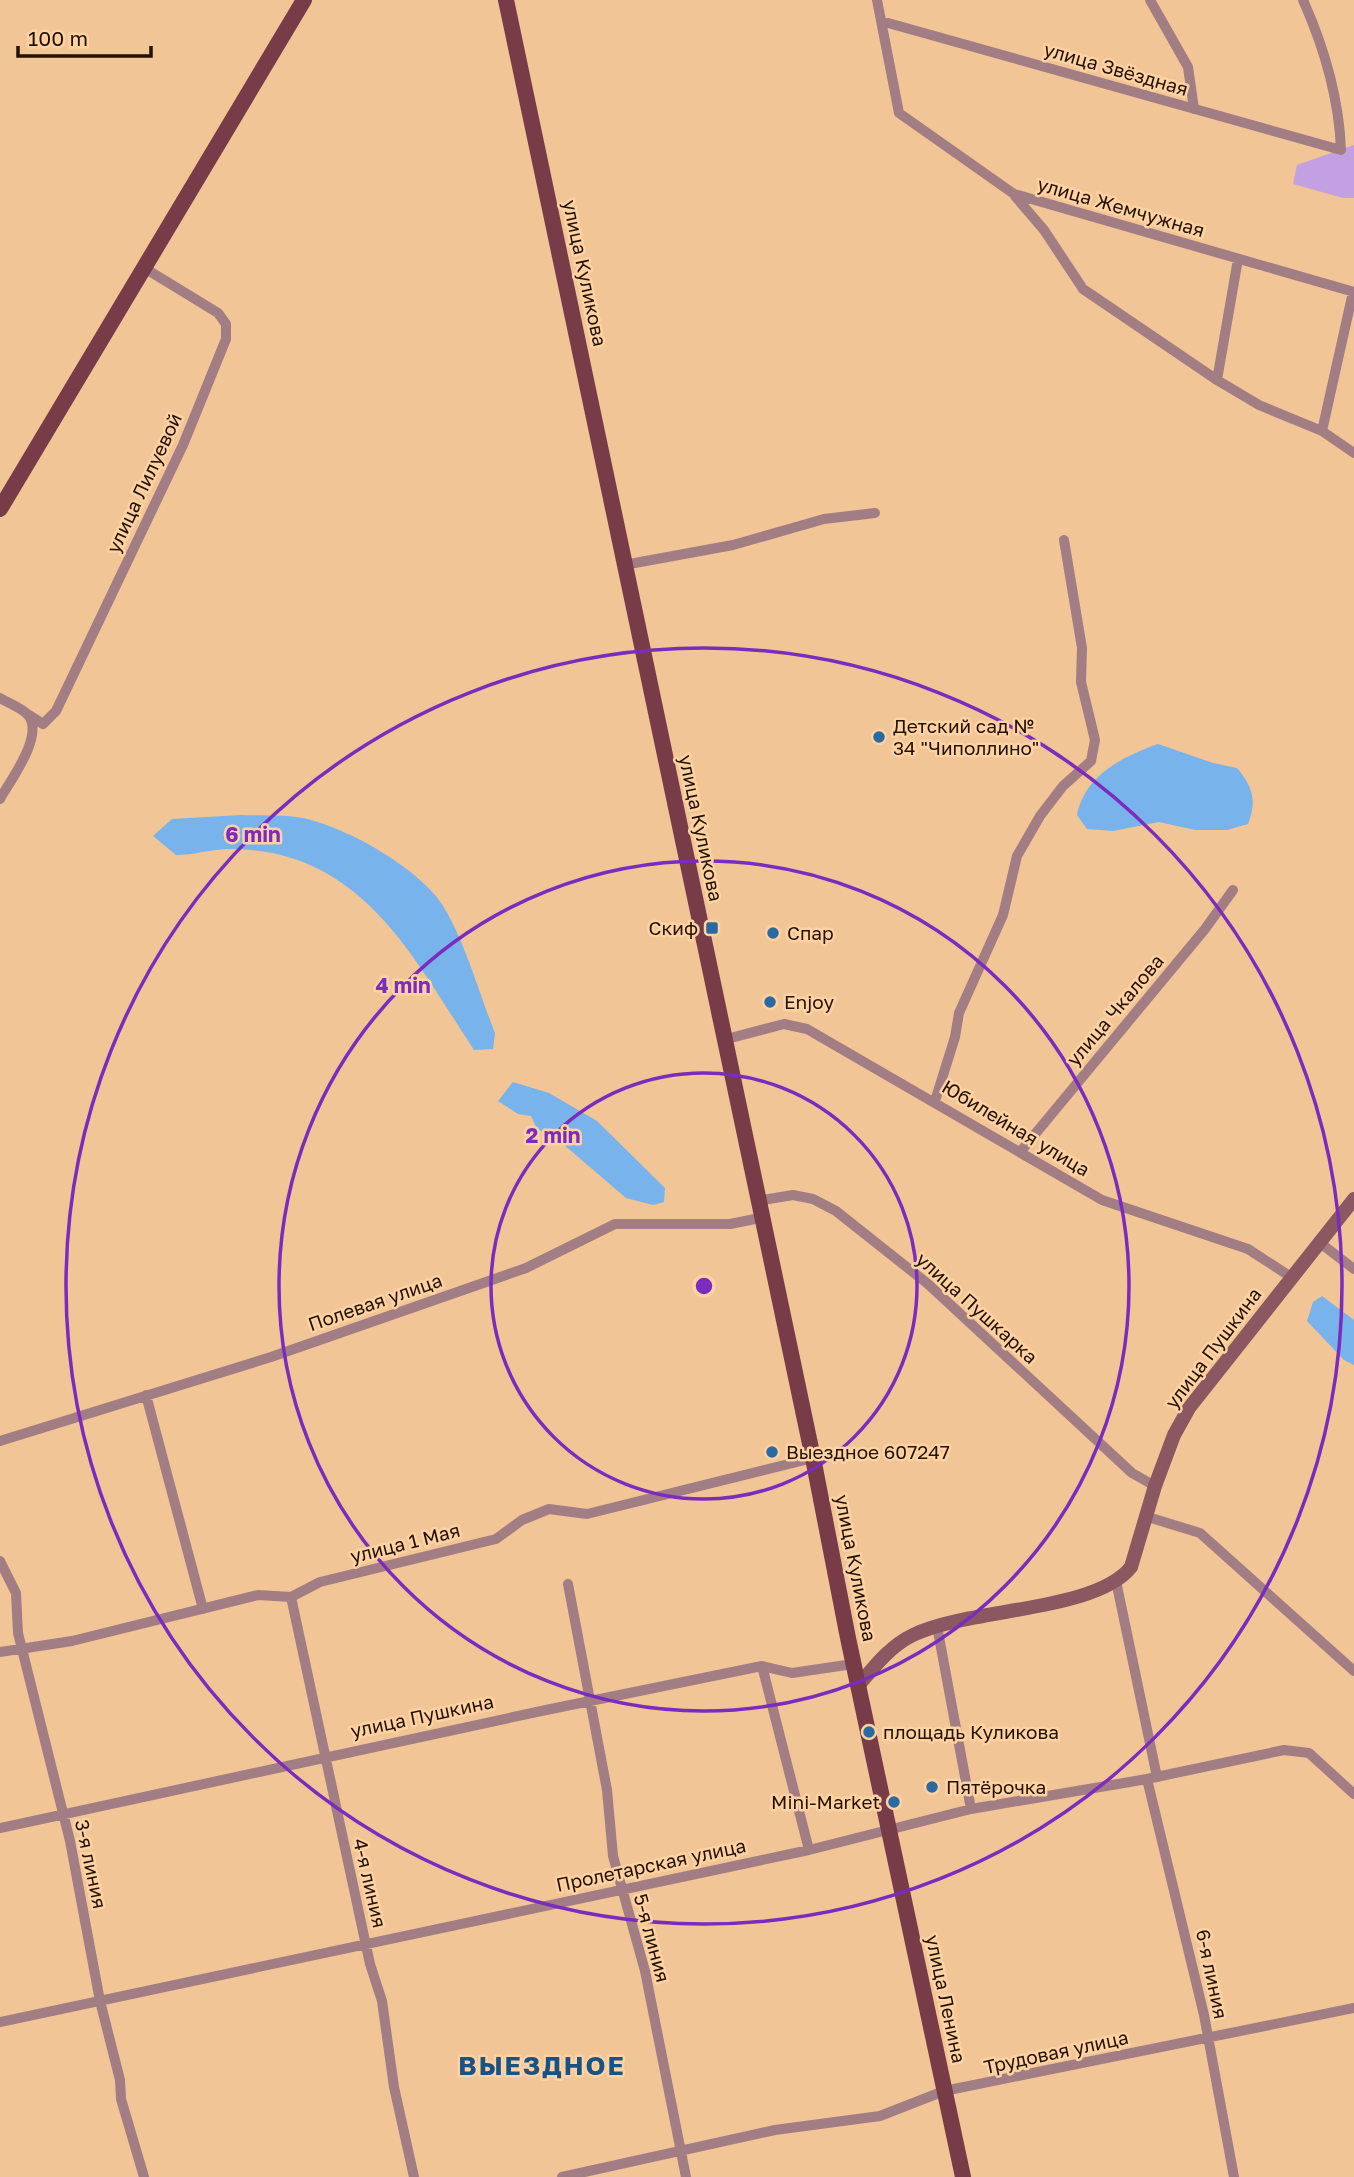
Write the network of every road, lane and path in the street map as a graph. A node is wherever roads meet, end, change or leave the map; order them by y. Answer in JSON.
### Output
{"nodes":[{"id":1,"x":304,"y":0,"type":"edge"},
{"id":2,"x":506,"y":0,"type":"edge"},
{"id":3,"x":877,"y":0,"type":"edge"},
{"id":4,"x":1150,"y":0,"type":"edge"},
{"id":5,"x":1303,"y":0,"type":"edge"},
{"id":6,"x":881,"y":21,"type":"junction"},
{"id":7,"x":1194,"y":109,"type":"junction"},
{"id":8,"x":1014,"y":194,"type":"junction"},
{"id":9,"x":1238,"y":258,"type":"junction"},
{"id":10,"x":146,"y":269,"type":"junction"},
{"id":11,"x":1353,"y":292,"type":"edge"},
{"id":12,"x":1217,"y":380,"type":"junction"},
{"id":13,"x":1322,"y":431,"type":"junction"},
{"id":14,"x":1354,"y":453,"type":"edge"},
{"id":15,"x":0,"y":509,"type":"edge"},
{"id":16,"x":875,"y":513,"type":"dead end"},
{"id":17,"x":1064,"y":540,"type":"dead end"},
{"id":18,"x":625,"y":565,"type":"junction"},
{"id":19,"x":0,"y":698,"type":"edge"},
{"id":20,"x":29,"y":715,"type":"junction"},
{"id":21,"x":0,"y":799,"type":"edge"},
{"id":22,"x":1233,"y":890,"type":"dead end"},
{"id":23,"x":723,"y":1040,"type":"junction"},
{"id":24,"x":935,"y":1101,"type":"junction"},
{"id":25,"x":1021,"y":1151,"type":"junction"},
{"id":26,"x":1354,"y":1199,"type":"edge"},
{"id":27,"x":758,"y":1210,"type":"junction"},
{"id":28,"x":1319,"y":1242,"type":"junction"},
{"id":29,"x":1354,"y":1269,"type":"edge"},
{"id":30,"x":1291,"y":1277,"type":"junction"},
{"id":31,"x":146,"y":1395,"type":"junction"},
{"id":32,"x":0,"y":1441,"type":"edge"},
{"id":33,"x":813,"y":1458,"type":"junction"},
{"id":34,"x":1155,"y":1486,"type":"junction"},
{"id":35,"x":1148,"y":1517,"type":"junction"},
{"id":36,"x":0,"y":1561,"type":"edge"},
{"id":37,"x":1116,"y":1581,"type":"junction"},
{"id":38,"x":568,"y":1584,"type":"dead end"},
{"id":39,"x":291,"y":1597,"type":"junction"},
{"id":40,"x":203,"y":1609,"type":"junction"},
{"id":41,"x":937,"y":1626,"type":"junction"},
{"id":42,"x":22,"y":1649,"type":"junction"},
{"id":43,"x":0,"y":1652,"type":"edge"},
{"id":44,"x":853,"y":1664,"type":"junction"},
{"id":45,"x":762,"y":1667,"type":"junction"},
{"id":46,"x":1354,"y":1671,"type":"edge"},
{"id":47,"x":858,"y":1686,"type":"junction"},
{"id":48,"x":592,"y":1700,"type":"junction"},
{"id":49,"x":324,"y":1757,"type":"junction"},
{"id":50,"x":1152,"y":1778,"type":"junction"},
{"id":51,"x":1354,"y":1794,"type":"edge"},
{"id":52,"x":971,"y":1809,"type":"junction"},
{"id":53,"x":62,"y":1815,"type":"junction"},
{"id":54,"x":0,"y":1828,"type":"edge"},
{"id":55,"x":889,"y":1829,"type":"junction"},
{"id":56,"x":808,"y":1850,"type":"junction"},
{"id":57,"x":620,"y":1888,"type":"junction"},
{"id":58,"x":366,"y":1943,"type":"junction"},
{"id":59,"x":100,"y":2001,"type":"junction"},
{"id":60,"x":1354,"y":2008,"type":"edge"},
{"id":61,"x":0,"y":2022,"type":"edge"},
{"id":62,"x":1207,"y":2040,"type":"junction"},
{"id":63,"x":944,"y":2091,"type":"junction"},
{"id":64,"x":680,"y":2151,"type":"junction"},
{"id":65,"x":144,"y":2177,"type":"edge"},
{"id":66,"x":414,"y":2177,"type":"edge"},
{"id":67,"x":562,"y":2177,"type":"edge"},
{"id":68,"x":686,"y":2177,"type":"edge"},
{"id":69,"x":963,"y":2177,"type":"edge"},
{"id":70,"x":1234,"y":2177,"type":"edge"}],
"edges":[{"from":1,"to":10,"type":"main road"},
{"from":2,"to":18,"type":"main road","name":"улица Куликова"},
{"from":3,"to":6,"type":"street"},
{"from":4,"to":7,"type":"street"},
{"from":5,"to":7,"type":"street","name":"улица Звёздная"},
{"from":6,"to":7,"type":"street","name":"улица Звёздная"},
{"from":6,"to":8,"type":"street","name":"улица Жемчужная"},
{"from":8,"to":9,"type":"street","name":"улица Жемчужная"},
{"from":8,"to":12,"type":"street"},
{"from":9,"to":11,"type":"street","name":"улица Жемчужная"},
{"from":9,"to":12,"type":"street"},
{"from":10,"to":15,"type":"main road"},
{"from":10,"to":20,"type":"street","name":"улица Лилуевой"},
{"from":11,"to":13,"type":"street"},
{"from":12,"to":13,"type":"street"},
{"from":13,"to":14,"type":"street"},
{"from":16,"to":18,"type":"street"},
{"from":17,"to":24,"type":"street"},
{"from":18,"to":23,"type":"main road","name":"улица Куликова"},
{"from":19,"to":20,"type":"street"},
{"from":20,"to":21,"type":"street"},
{"from":22,"to":25,"type":"street","name":"улица Чкалова"},
{"from":23,"to":24,"type":"street","name":"Юбилейная улица"},
{"from":23,"to":27,"type":"main road","name":"улица Куликова"},
{"from":24,"to":25,"type":"street","name":"Юбилейная улица"},
{"from":25,"to":30,"type":"street","name":"Юбилейная улица"},
{"from":26,"to":28,"type":"street","name":"улица Пушкина"},
{"from":27,"to":31,"type":"street","name":"Полевая улица"},
{"from":27,"to":33,"type":"main road","name":"улица Куликова"},
{"from":27,"to":34,"type":"street","name":"улица Пушкарка"},
{"from":28,"to":29,"type":"street"},
{"from":28,"to":30,"type":"street","name":"улица Пушкина"},
{"from":30,"to":34,"type":"street","name":"улица Пушкина"},
{"from":31,"to":32,"type":"street","name":"Полевая улица"},
{"from":31,"to":40,"type":"street"},
{"from":33,"to":39,"type":"street","name":"улица 1 Мая"},
{"from":33,"to":44,"type":"main road","name":"улица Куликова"},
{"from":34,"to":35,"type":"street","name":"улица Пушкина"},
{"from":35,"to":37,"type":"street","name":"улица Пушкина"},
{"from":35,"to":46,"type":"street"},
{"from":36,"to":42,"type":"street","name":"3-я линия"},
{"from":37,"to":41,"type":"street"},
{"from":37,"to":50,"type":"street","name":"6-я линия"},
{"from":38,"to":48,"type":"street","name":"5-я линия"},
{"from":39,"to":40,"type":"street","name":"улица 1 Мая"},
{"from":39,"to":49,"type":"street","name":"4-я линия"},
{"from":40,"to":42,"type":"street","name":"улица 1 Мая"},
{"from":41,"to":47,"type":"street"},
{"from":41,"to":52,"type":"street"},
{"from":42,"to":43,"type":"street","name":"улица 1 Мая"},
{"from":42,"to":53,"type":"street","name":"3-я линия"},
{"from":44,"to":45,"type":"street","name":"улица Пушкина"},
{"from":44,"to":47,"type":"main road"},
{"from":45,"to":48,"type":"street","name":"улица Пушкина"},
{"from":45,"to":56,"type":"street"},
{"from":47,"to":55,"type":"main road"},
{"from":48,"to":49,"type":"street","name":"улица Пушкина"},
{"from":48,"to":57,"type":"street","name":"5-я линия"},
{"from":49,"to":53,"type":"street","name":"улица Пушкина"},
{"from":49,"to":58,"type":"street","name":"4-я линия"},
{"from":50,"to":51,"type":"street","name":"Пролетарская улица"},
{"from":50,"to":52,"type":"street","name":"Пролетарская улица"},
{"from":50,"to":62,"type":"street","name":"6-я линия"},
{"from":52,"to":55,"type":"street","name":"Пролетарская улица"},
{"from":53,"to":54,"type":"street","name":"улица Пушкина"},
{"from":53,"to":59,"type":"street","name":"3-я линия"},
{"from":55,"to":56,"type":"street","name":"Пролетарская улица"},
{"from":55,"to":63,"type":"main road","name":"улица Ленина"},
{"from":56,"to":57,"type":"street","name":"Пролетарская улица"},
{"from":57,"to":58,"type":"street","name":"Пролетарская улица"},
{"from":57,"to":64,"type":"street","name":"5-я линия"},
{"from":58,"to":59,"type":"street","name":"Пролетарская улица"},
{"from":58,"to":66,"type":"street","name":"4-я линия"},
{"from":59,"to":61,"type":"street","name":"Пролетарская улица"},
{"from":59,"to":65,"type":"street","name":"3-я линия"},
{"from":60,"to":62,"type":"street","name":"Трудовая улица"},
{"from":62,"to":63,"type":"street","name":"Трудовая улица"},
{"from":62,"to":70,"type":"street","name":"6-я линия"},
{"from":63,"to":64,"type":"street","name":"Трудовая улица"},
{"from":63,"to":69,"type":"main road","name":"улица Ленина"},
{"from":64,"to":67,"type":"street","name":"Трудовая улица"},
{"from":64,"to":68,"type":"street","name":"5-я линия"}]}
